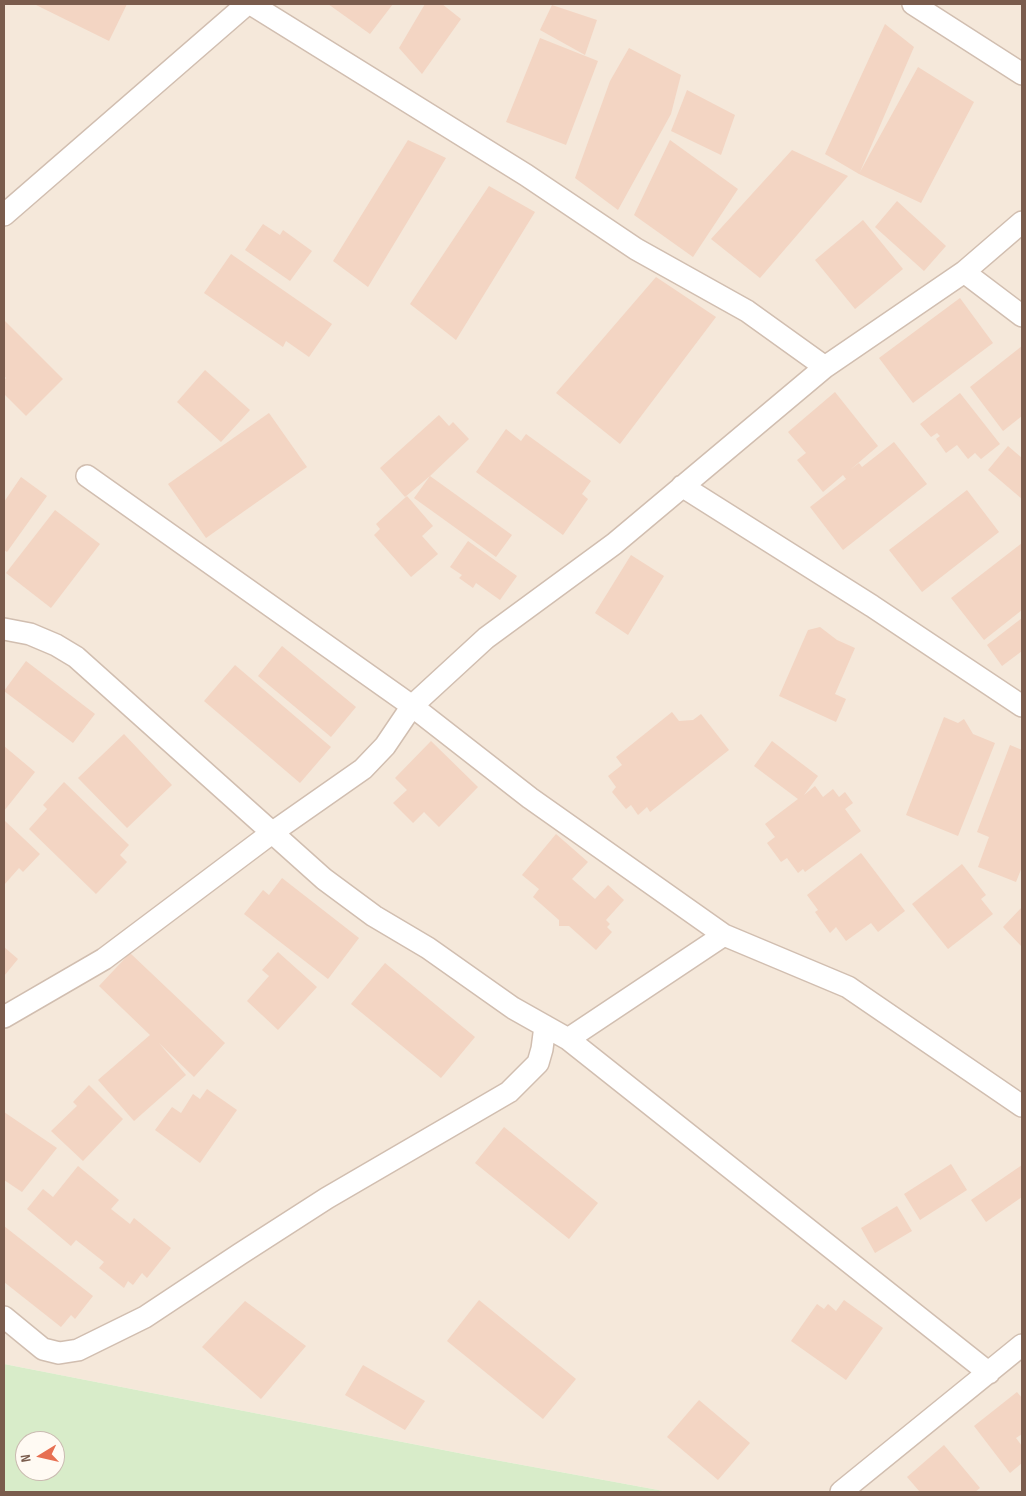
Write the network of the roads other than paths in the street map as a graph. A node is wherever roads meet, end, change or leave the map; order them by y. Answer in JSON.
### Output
{"nodes":[{"id":1,"x":247,"y":4,"type":"edge"},
{"id":2,"x":251,"y":4,"type":"edge"},
{"id":3,"x":913,"y":4,"type":"edge"},
{"id":4,"x":1022,"y":74,"type":"edge"},
{"id":5,"x":4,"y":215,"type":"edge"},
{"id":6,"x":1022,"y":222,"type":"edge"},
{"id":7,"x":964,"y":272,"type":"junction"},
{"id":8,"x":1022,"y":316,"type":"edge"},
{"id":9,"x":825,"y":367,"type":"junction"},
{"id":10,"x":87,"y":476,"type":"dead end"},
{"id":11,"x":682,"y":486,"type":"junction"},
{"id":12,"x":4,"y":629,"type":"edge"},
{"id":13,"x":412,"y":706,"type":"junction"},
{"id":14,"x":1022,"y":706,"type":"edge"},
{"id":15,"x":273,"y":832,"type":"junction"},
{"id":16,"x":724,"y":934,"type":"junction"},
{"id":17,"x":4,"y":1017,"type":"edge"},
{"id":18,"x":546,"y":1026,"type":"junction"},
{"id":19,"x":568,"y":1039,"type":"junction"},
{"id":20,"x":1022,"y":1106,"type":"edge"},
{"id":21,"x":4,"y":1317,"type":"edge"},
{"id":22,"x":1022,"y":1346,"type":"edge"},
{"id":23,"x":989,"y":1373,"type":"junction"},
{"id":24,"x":840,"y":1492,"type":"edge"}],
"edges":[{"from":1,"to":5,"type":"street"},
{"from":2,"to":9,"type":"street"},
{"from":3,"to":4,"type":"street"},
{"from":6,"to":7,"type":"street"},
{"from":7,"to":8,"type":"street"},
{"from":7,"to":9,"type":"street"},
{"from":9,"to":11,"type":"street"},
{"from":10,"to":13,"type":"street"},
{"from":11,"to":13,"type":"street"},
{"from":11,"to":14,"type":"street"},
{"from":12,"to":15,"type":"street"},
{"from":13,"to":15,"type":"street"},
{"from":13,"to":16,"type":"street"},
{"from":15,"to":17,"type":"street"},
{"from":15,"to":18,"type":"street"},
{"from":16,"to":19,"type":"street"},
{"from":16,"to":20,"type":"street"},
{"from":18,"to":19,"type":"street"},
{"from":18,"to":21,"type":"street"},
{"from":19,"to":23,"type":"street"},
{"from":22,"to":23,"type":"street"},
{"from":23,"to":24,"type":"street"}]}
